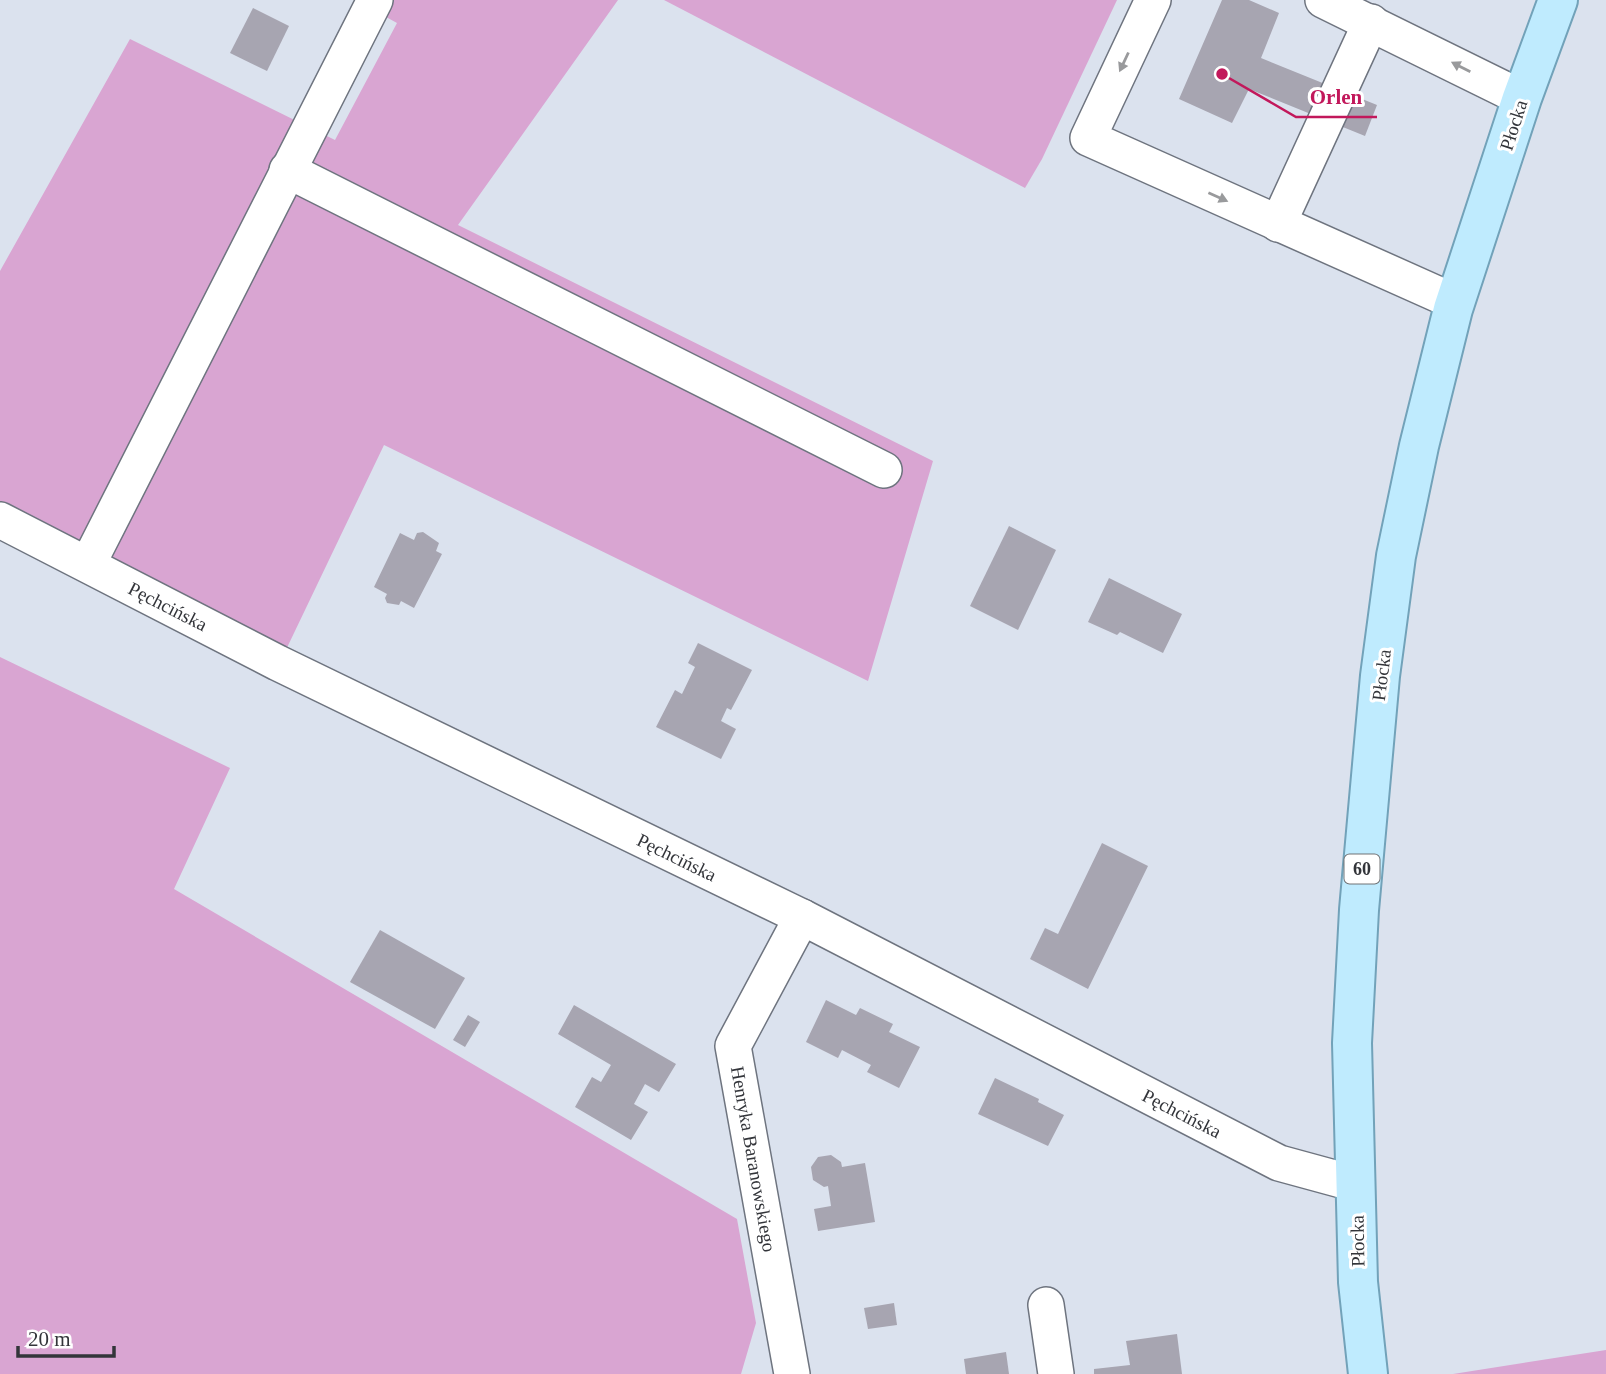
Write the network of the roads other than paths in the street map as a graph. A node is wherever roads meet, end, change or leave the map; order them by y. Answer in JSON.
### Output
{"nodes":[{"id":1,"x":375,"y":0,"type":"edge"},
{"id":2,"x":1153,"y":0,"type":"edge"},
{"id":3,"x":1323,"y":0,"type":"edge"},
{"id":4,"x":1558,"y":0,"type":"edge"},
{"id":5,"x":1371,"y":23,"type":"junction"},
{"id":6,"x":1522,"y":98,"type":"junction"},
{"id":7,"x":287,"y":170,"type":"junction"},
{"id":8,"x":1278,"y":224,"type":"junction"},
{"id":9,"x":1455,"y":302,"type":"junction"},
{"id":10,"x":884,"y":470,"type":"dead end"},
{"id":11,"x":0,"y":520,"type":"edge"},
{"id":12,"x":88,"y":564,"type":"junction"},
{"id":13,"x":802,"y":918,"type":"junction"},
{"id":14,"x":1356,"y":1184,"type":"junction"},
{"id":15,"x":1046,"y":1305,"type":"dead end"},
{"id":16,"x":792,"y":1374,"type":"edge"},
{"id":17,"x":1056,"y":1374,"type":"edge"},
{"id":18,"x":1368,"y":1374,"type":"edge"}],
"edges":[{"from":1,"to":7,"type":"street"},
{"from":2,"to":8,"type":"street","one_way":true},
{"from":3,"to":5,"type":"street"},
{"from":4,"to":6,"type":"main road","name":"Płocka","number":"60"},
{"from":6,"to":5,"type":"street","one_way":true},
{"from":5,"to":8,"type":"street"},
{"from":6,"to":9,"type":"main road","name":"Płocka","number":"60"},
{"from":7,"to":10,"type":"street"},
{"from":7,"to":12,"type":"street"},
{"from":8,"to":9,"type":"street"},
{"from":9,"to":14,"type":"main road","name":"Płocka","number":"60"},
{"from":11,"to":12,"type":"street","name":"Pęchcińska"},
{"from":12,"to":13,"type":"street","name":"Pęchcińska"},
{"from":13,"to":14,"type":"street","name":"Pęchcińska"},
{"from":13,"to":16,"type":"street","name":"Henryka Baranowskiego"},
{"from":14,"to":18,"type":"main road","name":"Płocka","number":"60"},
{"from":15,"to":17,"type":"street"}]}
